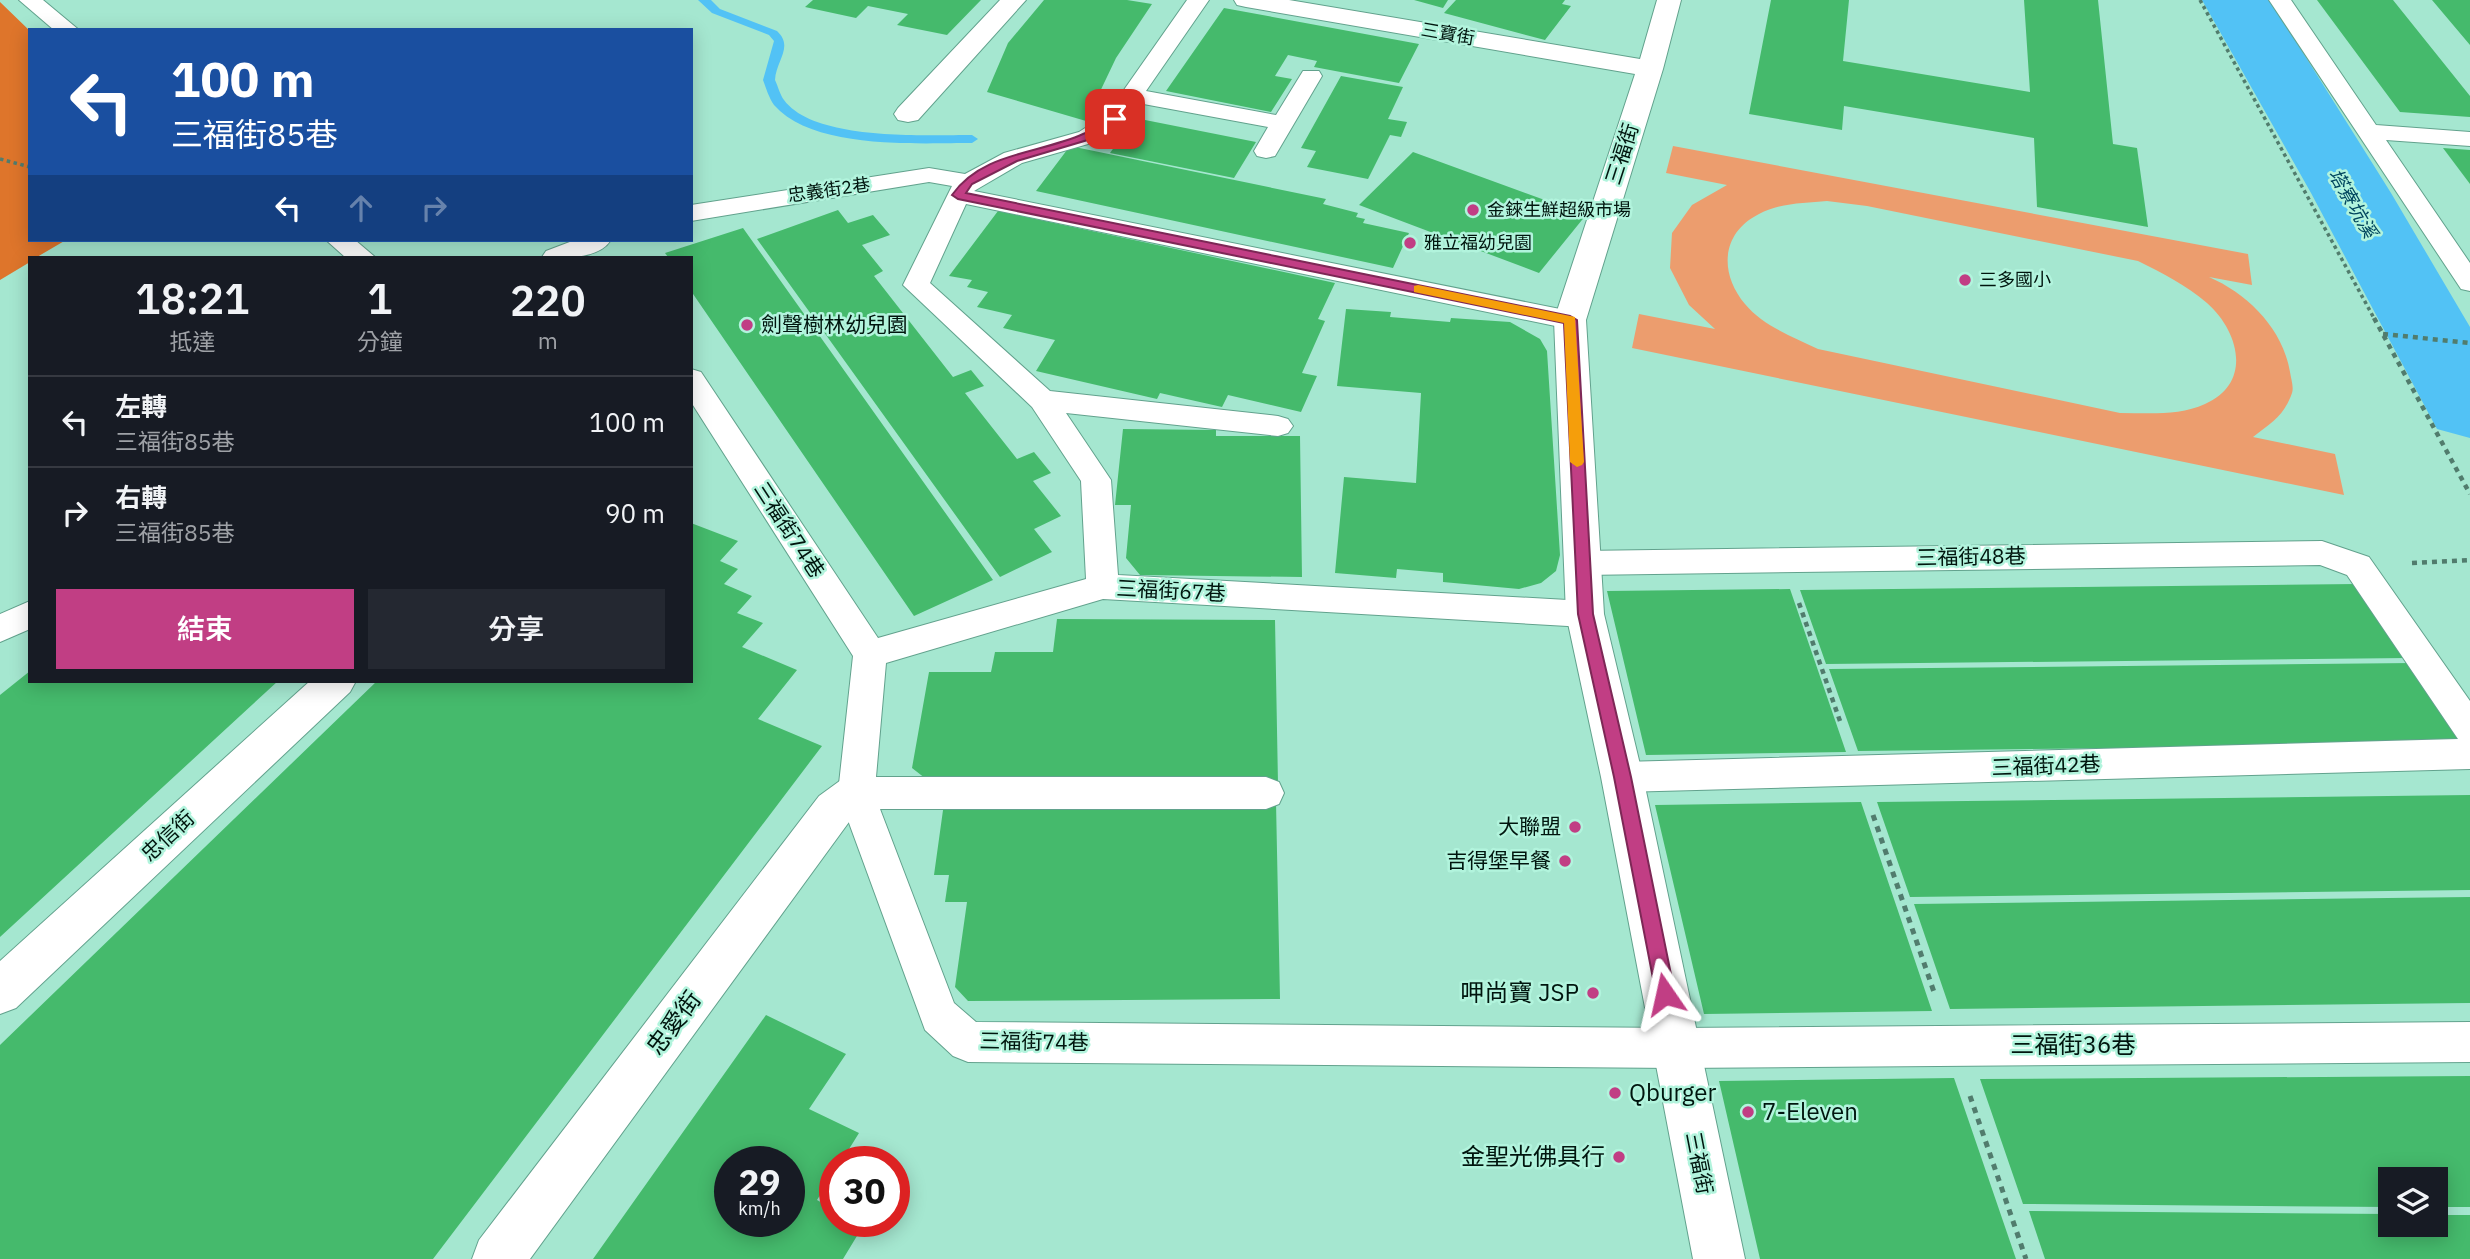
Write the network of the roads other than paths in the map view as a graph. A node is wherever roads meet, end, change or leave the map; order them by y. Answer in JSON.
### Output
{"nodes":[{"id":1,"x":30,"y":0,"type":"edge"},
{"id":2,"x":1014,"y":0,"type":"edge"},
{"id":3,"x":1198,"y":0,"type":"edge"},
{"id":4,"x":1246,"y":0,"type":"edge"},
{"id":5,"x":1669,"y":0,"type":"edge"},
{"id":6,"x":2280,"y":0,"type":"edge"},
{"id":7,"x":65,"y":28,"type":"edge"},
{"id":8,"x":1650,"y":69,"type":"junction"},
{"id":9,"x":1311,"y":76,"type":"dead end"},
{"id":10,"x":1132,"y":95,"type":"junction"},
{"id":11,"x":908,"y":114,"type":"dead end"},
{"id":12,"x":1283,"y":123,"type":"junction"},
{"id":13,"x":2369,"y":132,"type":"junction"},
{"id":14,"x":2470,"y":139,"type":"edge"},
{"id":15,"x":1266,"y":151,"type":"dead end"},
{"id":16,"x":963,"y":188,"type":"junction"},
{"id":17,"x":693,"y":213,"type":"edge"},
{"id":18,"x":342,"y":242,"type":"edge"},
{"id":19,"x":593,"y":242,"type":"edge"},
{"id":20,"x":361,"y":256,"type":"edge"},
{"id":21,"x":558,"y":256,"type":"edge"},
{"id":22,"x":2470,"y":283,"type":"edge"},
{"id":23,"x":1570,"y":320,"type":"junction"},
{"id":24,"x":693,"y":382,"type":"edge"},
{"id":25,"x":1042,"y":400,"type":"junction"},
{"id":26,"x":1278,"y":426,"type":"dead end"},
{"id":27,"x":1582,"y":563,"type":"junction"},
{"id":28,"x":1103,"y":587,"type":"junction"},
{"id":29,"x":1586,"y":614,"type":"junction"},
{"id":30,"x":28,"y":615,"type":"edge"},
{"id":31,"x":0,"y":629,"type":"edge"},
{"id":32,"x":870,"y":654,"type":"junction"},
{"id":33,"x":335,"y":683,"type":"edge"},
{"id":34,"x":2470,"y":729,"type":"edge"},
{"id":35,"x":2470,"y":754,"type":"edge"},
{"id":36,"x":1622,"y":777,"type":"junction"},
{"id":37,"x":856,"y":793,"type":"junction"},
{"id":38,"x":1266,"y":793,"type":"dead end"},
{"id":39,"x":0,"y":992,"type":"edge"},
{"id":40,"x":2470,"y":1042,"type":"edge"},
{"id":41,"x":1676,"y":1048,"type":"junction"},
{"id":42,"x":498,"y":1259,"type":"edge"},
{"id":43,"x":1718,"y":1259,"type":"edge"}],
"edges":[{"from":1,"to":7,"type":"lane"},
{"from":2,"to":11,"type":"street"},
{"from":3,"to":10,"type":"lane"},
{"from":4,"to":8,"type":"street","name":"三寶街"},
{"from":5,"to":8,"type":"street","name":"三福街"},
{"from":6,"to":13,"type":"lane"},
{"from":8,"to":23,"type":"street","name":"三福街"},
{"from":9,"to":12,"type":"lane"},
{"from":10,"to":12,"type":"lane"},
{"from":10,"to":16,"type":"lane"},
{"from":12,"to":15,"type":"lane"},
{"from":13,"to":14,"type":"lane"},
{"from":13,"to":22,"type":"lane"},
{"from":16,"to":17,"type":"lane","name":"忠義街2巷"},
{"from":16,"to":23,"type":"lane","name":"忠義街2巷"},
{"from":16,"to":25,"type":"lane","name":"三福街67巷"},
{"from":18,"to":20,"type":"lane"},
{"from":19,"to":21,"type":"lane"},
{"from":23,"to":27,"type":"street","name":"三福街"},
{"from":24,"to":32,"type":"lane","name":"三福街74巷"},
{"from":25,"to":26,"type":"lane"},
{"from":25,"to":28,"type":"lane","name":"三福街67巷"},
{"from":27,"to":29,"type":"street","name":"三福街"},
{"from":27,"to":34,"type":"lane","name":"三福街48巷"},
{"from":28,"to":29,"type":"lane","name":"三福街67巷"},
{"from":28,"to":32,"type":"lane"},
{"from":29,"to":36,"type":"street","name":"三福街"},
{"from":30,"to":31,"type":"lane"},
{"from":32,"to":37,"type":"lane","name":"三福街74巷"},
{"from":33,"to":39,"type":"street","name":"忠信街"},
{"from":35,"to":36,"type":"lane","name":"三福街42巷"},
{"from":36,"to":41,"type":"street","name":"三福街"},
{"from":37,"to":38,"type":"lane"},
{"from":37,"to":41,"type":"lane","name":"三福街74巷"},
{"from":37,"to":42,"type":"street","name":"忠愛街"},
{"from":40,"to":41,"type":"lane","name":"三福街36巷"},
{"from":41,"to":43,"type":"street","name":"三福街"}]}
